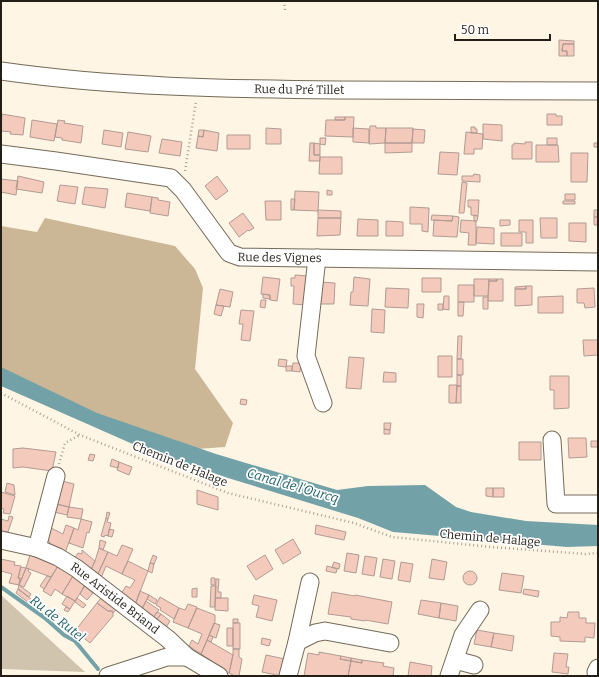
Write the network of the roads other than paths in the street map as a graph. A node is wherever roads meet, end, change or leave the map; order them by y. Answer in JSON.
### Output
{"nodes":[{"id":1,"x":1,"y":71,"type":"edge"},
{"id":2,"x":598,"y":91,"type":"edge"},
{"id":3,"x":1,"y":154,"type":"edge"},
{"id":4,"x":317,"y":258,"type":"junction"},
{"id":5,"x":598,"y":262,"type":"edge"},
{"id":6,"x":323,"y":403,"type":"dead end"},
{"id":7,"x":552,"y":440,"type":"dead end"},
{"id":8,"x":56,"y":476,"type":"road end"},
{"id":9,"x":598,"y":504,"type":"edge"},
{"id":10,"x":1,"y":540,"type":"edge"},
{"id":11,"x":37,"y":548,"type":"junction"},
{"id":12,"x":310,"y":582,"type":"dead end"},
{"id":13,"x":480,"y":610,"type":"dead end"},
{"id":14,"x":297,"y":642,"type":"junction"},
{"id":15,"x":390,"y":643,"type":"dead end"},
{"id":16,"x":187,"y":656,"type":"junction"},
{"id":17,"x":455,"y":660,"type":"junction"},
{"id":18,"x":474,"y":665,"type":"dead end"},
{"id":19,"x":598,"y":668,"type":"edge"},
{"id":20,"x":108,"y":676,"type":"edge"},
{"id":21,"x":219,"y":676,"type":"edge"},
{"id":22,"x":288,"y":676,"type":"edge"},
{"id":23,"x":449,"y":676,"type":"edge"},
{"id":24,"x":597,"y":676,"type":"edge"}],
"edges":[{"from":1,"to":2,"type":"street","name":"Rue du Pré Tillet"},
{"from":3,"to":4,"type":"street","name":"Rue des Vignes"},
{"from":4,"to":5,"type":"street","name":"Rue des Vignes"},
{"from":4,"to":6,"type":"street"},
{"from":7,"to":9,"type":"street"},
{"from":8,"to":11,"type":"street"},
{"from":10,"to":11,"type":"street","name":"Rue Aristide Briand"},
{"from":11,"to":16,"type":"street","name":"Rue Aristide Briand"},
{"from":12,"to":14,"type":"street"},
{"from":13,"to":17,"type":"street"},
{"from":14,"to":15,"type":"street"},
{"from":14,"to":22,"type":"street"},
{"from":16,"to":20,"type":"street"},
{"from":16,"to":21,"type":"street","name":"Rue Aristide Briand"},
{"from":17,"to":18,"type":"street"},
{"from":17,"to":23,"type":"street"},
{"from":19,"to":24,"type":"street"}]}
